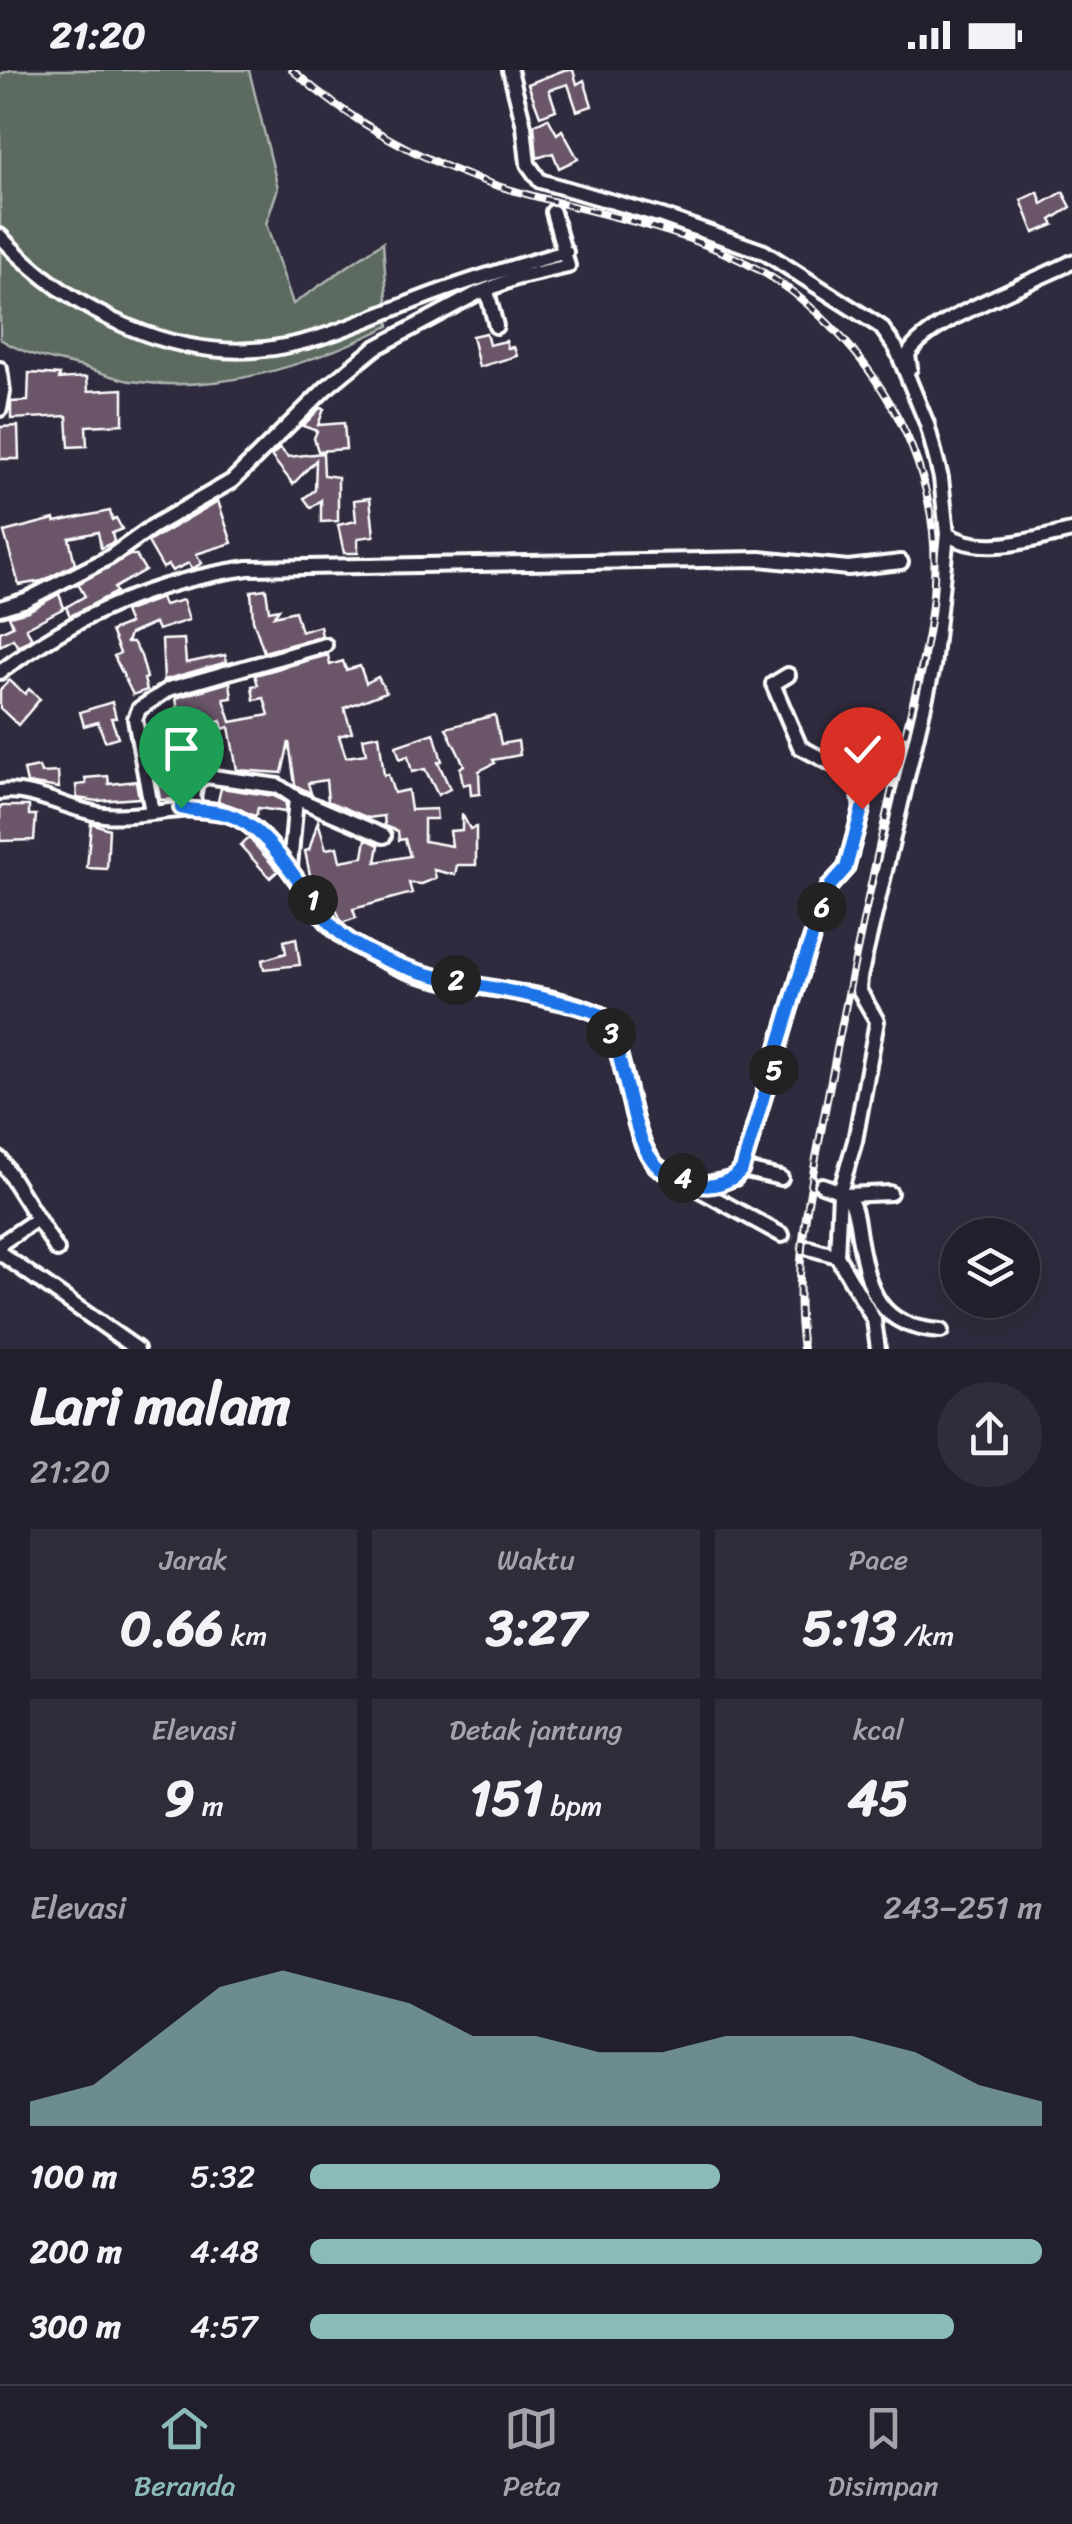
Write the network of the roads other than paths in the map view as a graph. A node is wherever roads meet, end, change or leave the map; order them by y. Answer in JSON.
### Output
{"nodes":[{"id":1,"x":510,"y":70,"type":"edge"},
{"id":2,"x":552,"y":212,"type":"dead end"},
{"id":3,"x":0,"y":236,"type":"edge"},
{"id":4,"x":566,"y":252,"type":"junction"},
{"id":5,"x":1072,"y":262,"type":"edge"},
{"id":6,"x":487,"y":292,"type":"junction"},
{"id":7,"x":496,"y":326,"type":"dead end"},
{"id":8,"x":0,"y":369,"type":"edge"},
{"id":9,"x":915,"y":390,"type":"junction"},
{"id":10,"x":0,"y":409,"type":"edge"},
{"id":11,"x":1072,"y":531,"type":"edge"},
{"id":12,"x":947,"y":534,"type":"junction"},
{"id":13,"x":902,"y":562,"type":"dead end"},
{"id":14,"x":0,"y":608,"type":"edge"},
{"id":15,"x":324,"y":645,"type":"dead end"},
{"id":16,"x":0,"y":672,"type":"edge"},
{"id":17,"x":788,"y":675,"type":"dead end"},
{"id":18,"x":0,"y":792,"type":"edge"},
{"id":19,"x":296,"y":798,"type":"junction"},
{"id":20,"x":196,"y":810,"type":"junction"},
{"id":21,"x":152,"y":812,"type":"junction"},
{"id":22,"x":384,"y":836,"type":"dead end"},
{"id":23,"x":290,"y":867,"type":"junction"},
{"id":24,"x":0,"y":1158,"type":"edge"},
{"id":25,"x":742,"y":1169,"type":"junction"},
{"id":26,"x":780,"y":1178,"type":"dead end"},
{"id":27,"x":822,"y":1185,"type":"dead end"},
{"id":28,"x":699,"y":1186,"type":"junction"},
{"id":29,"x":843,"y":1194,"type":"junction"},
{"id":30,"x":890,"y":1194,"type":"dead end"},
{"id":31,"x":37,"y":1219,"type":"junction"},
{"id":32,"x":782,"y":1234,"type":"tunnel mouth"},
{"id":33,"x":0,"y":1244,"type":"edge"},
{"id":34,"x":809,"y":1248,"type":"tunnel mouth"},
{"id":35,"x":56,"y":1250,"type":"dead end"},
{"id":36,"x":0,"y":1253,"type":"edge"},
{"id":37,"x":837,"y":1256,"type":"junction"},
{"id":38,"x":868,"y":1277,"type":"junction"},
{"id":39,"x":859,"y":1292,"type":"junction"},
{"id":40,"x":942,"y":1331,"type":"dead end"},
{"id":41,"x":137,"y":1349,"type":"edge"},
{"id":42,"x":878,"y":1349,"type":"edge"}],
"edges":[{"from":1,"to":9,"type":"street"},
{"from":2,"to":4,"type":"street"},
{"from":3,"to":4,"type":"street"},
{"from":4,"to":6,"type":"street"},
{"from":5,"to":9,"type":"street"},
{"from":6,"to":7,"type":"street"},
{"from":6,"to":14,"type":"street"},
{"from":8,"to":10,"type":"street"},
{"from":9,"to":12,"type":"street"},
{"from":11,"to":12,"type":"street"},
{"from":12,"to":29,"type":"street"},
{"from":13,"to":16,"type":"street"},
{"from":15,"to":21,"type":"street"},
{"from":17,"to":25,"type":"street"},
{"from":18,"to":21,"type":"street"},
{"from":19,"to":20,"type":"street"},
{"from":19,"to":22,"type":"street"},
{"from":19,"to":23,"type":"street"},
{"from":20,"to":21,"type":"street"},
{"from":20,"to":23,"type":"street"},
{"from":23,"to":28,"type":"street"},
{"from":24,"to":31,"type":"street"},
{"from":25,"to":26,"type":"street"},
{"from":25,"to":28,"type":"street"},
{"from":27,"to":29,"type":"street"},
{"from":28,"to":32,"type":"street"},
{"from":29,"to":30,"type":"street"},
{"from":29,"to":37,"type":"street"},
{"from":29,"to":38,"type":"street"},
{"from":31,"to":33,"type":"street"},
{"from":31,"to":35,"type":"street"},
{"from":34,"to":37,"type":"street"},
{"from":36,"to":41,"type":"street"},
{"from":37,"to":39,"type":"street"},
{"from":38,"to":39,"type":"street"},
{"from":38,"to":40,"type":"street"},
{"from":39,"to":42,"type":"street"}]}
